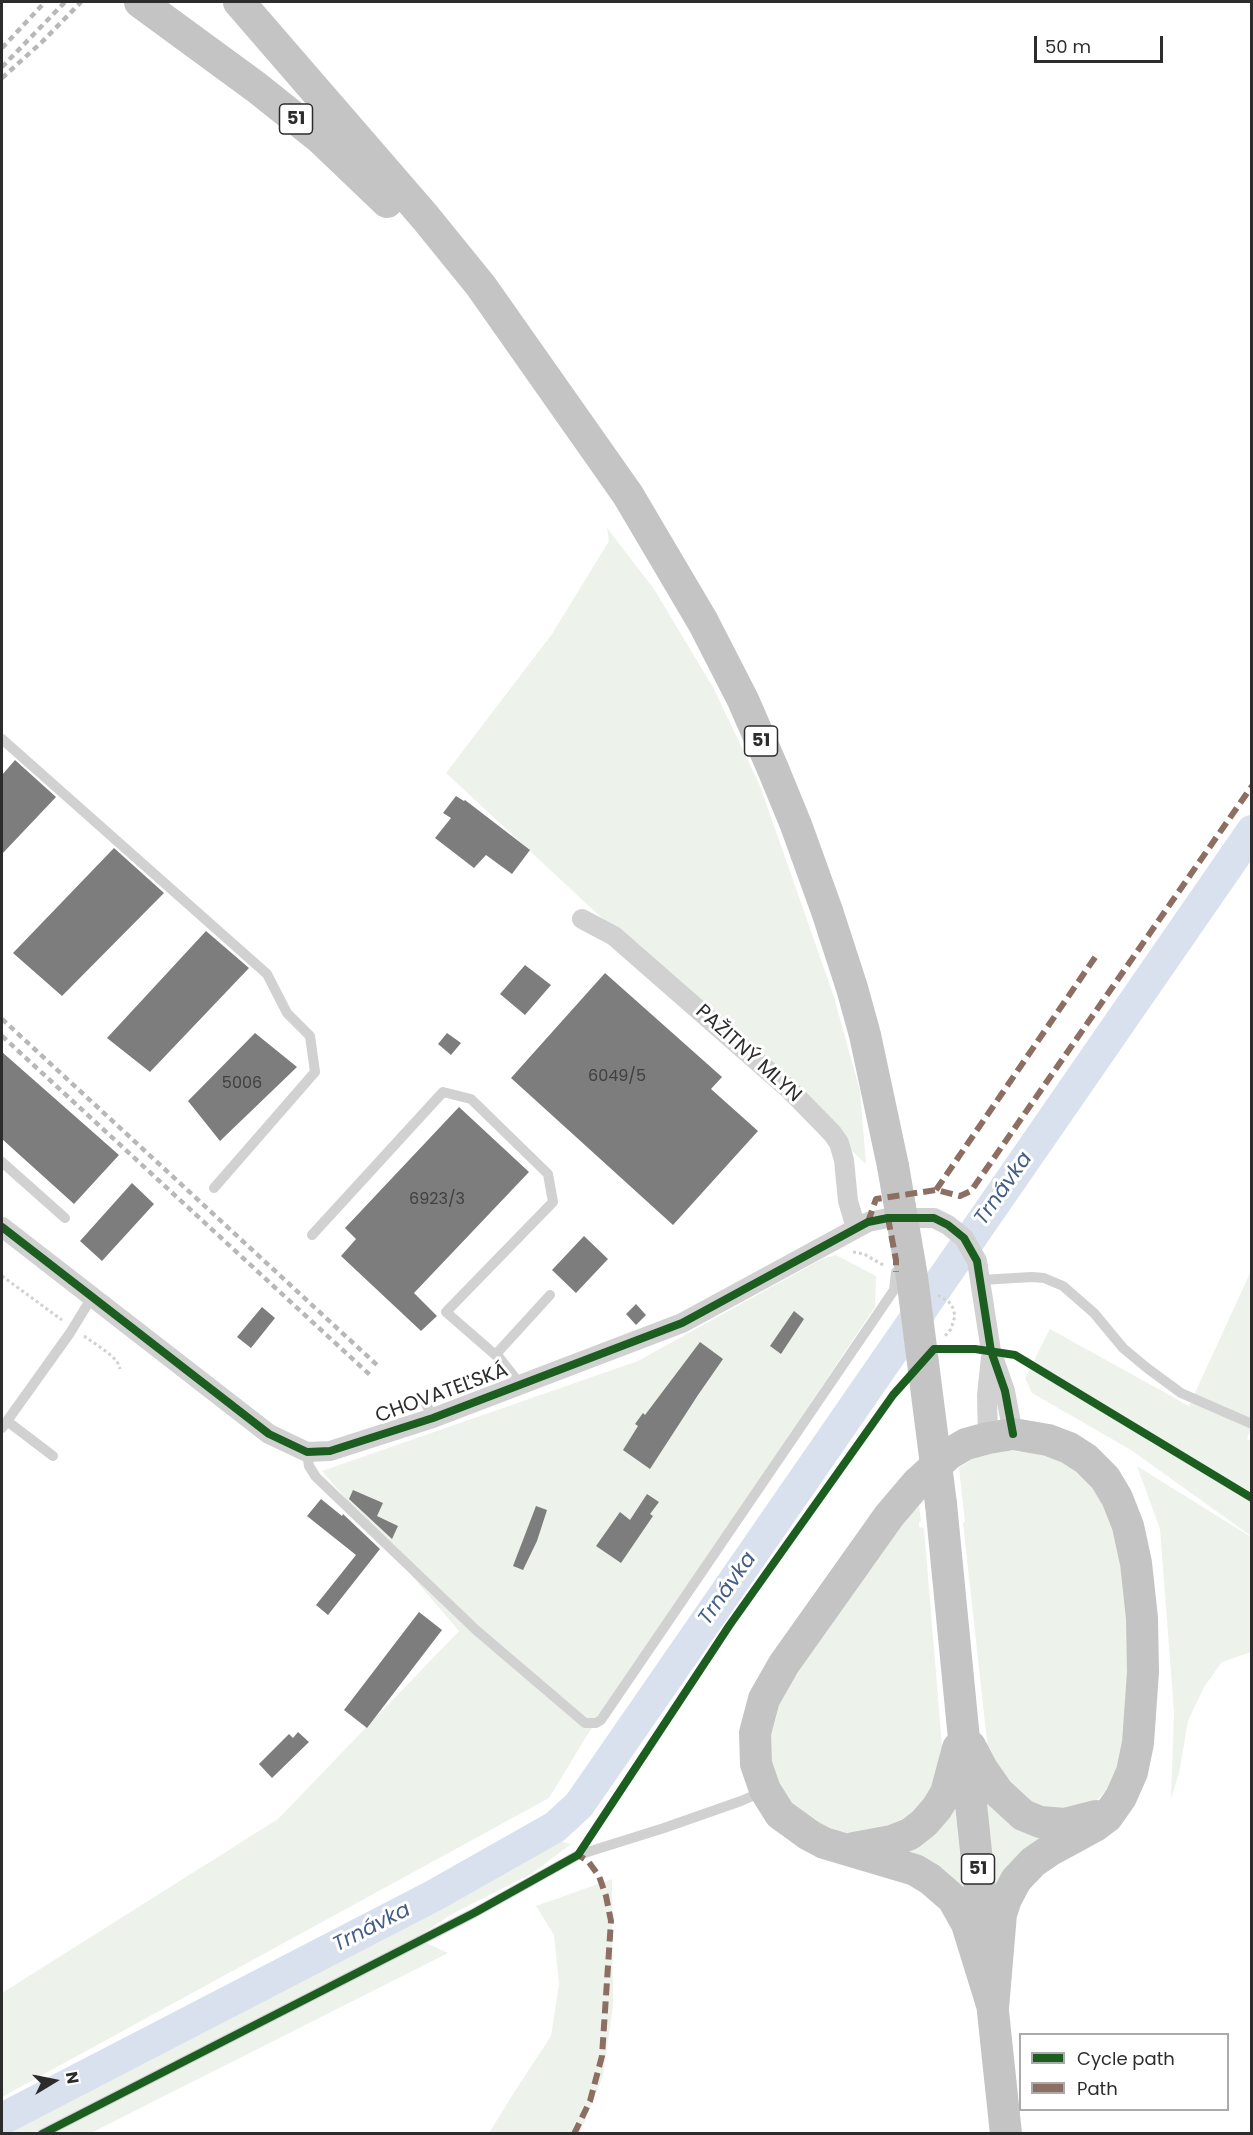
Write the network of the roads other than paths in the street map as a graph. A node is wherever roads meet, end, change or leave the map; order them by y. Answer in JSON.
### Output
{"nodes":[{"id":1,"x":140,"y":2,"type":"edge"},
{"id":2,"x":239,"y":2,"type":"edge"},
{"id":3,"x":532,"y":359,"type":"junction"},
{"id":4,"x":2,"y":739,"type":"edge"},
{"id":5,"x":582,"y":919,"type":"dead end"},
{"id":6,"x":2,"y":1162,"type":"edge"},
{"id":7,"x":214,"y":1188,"type":"dead end"},
{"id":8,"x":65,"y":1218,"type":"dead end"},
{"id":9,"x":2,"y":1227,"type":"edge"},
{"id":10,"x":856,"y":1228,"type":"junction"},
{"id":11,"x":312,"y":1235,"type":"dead end"},
{"id":12,"x":979,"y":1271,"type":"junction"},
{"id":13,"x":896,"y":1272,"type":"road end"},
{"id":14,"x":550,"y":1295,"type":"dead end"},
{"id":15,"x":92,"y":1297,"type":"junction"},
{"id":16,"x":500,"y":1359,"type":"junction"},
{"id":17,"x":520,"y":1384,"type":"junction"},
{"id":18,"x":4,"y":1424,"type":"edge"},
{"id":19,"x":1251,"y":1424,"type":"edge"},
{"id":20,"x":1001,"y":1436,"type":"junction"},
{"id":21,"x":307,"y":1452,"type":"junction"},
{"id":22,"x":53,"y":1456,"type":"dead end"},
{"id":23,"x":963,"y":1729,"type":"junction"},
{"id":24,"x":765,"y":1790,"type":"junction"},
{"id":25,"x":1113,"y":1808,"type":"junction"},
{"id":26,"x":843,"y":1849,"type":"junction"},
{"id":27,"x":993,"y":2008,"type":"junction"},
{"id":28,"x":42,"y":2133,"type":"edge"},
{"id":29,"x":1006,"y":2133,"type":"edge"}],
"edges":[{"from":1,"to":3,"type":"main road","number":"51"},
{"from":2,"to":3,"type":"main road","number":"51"},
{"from":3,"to":23,"type":"main road","number":"51","bridge":true},
{"from":4,"to":7,"type":"lane"},
{"from":5,"to":10,"type":"street","name":"PAŽITNÝ MLYN"},
{"from":6,"to":8,"type":"lane"},
{"from":9,"to":15,"type":"street"},
{"from":10,"to":12,"type":"street","name":"CHOVATEĽSKÁ"},
{"from":10,"to":17,"type":"street","name":"CHOVATEĽSKÁ"},
{"from":11,"to":16,"type":"lane"},
{"from":12,"to":19,"type":"lane"},
{"from":12,"to":20,"type":"street"},
{"from":13,"to":21,"type":"lane"},
{"from":14,"to":16,"type":"lane"},
{"from":15,"to":18,"type":"lane"},
{"from":15,"to":21,"type":"street"},
{"from":16,"to":17,"type":"lane"},
{"from":17,"to":21,"type":"street","name":"CHOVATEĽSKÁ"},
{"from":18,"to":22,"type":"lane"},
{"from":20,"to":24,"type":"main road"},
{"from":20,"to":25,"type":"main road"},
{"from":23,"to":25,"type":"main road"},
{"from":23,"to":26,"type":"main road"},
{"from":23,"to":27,"type":"main road","number":"51"},
{"from":24,"to":26,"type":"main road"},
{"from":24,"to":28,"type":"lane"},
{"from":25,"to":27,"type":"main road"},
{"from":26,"to":27,"type":"main road"},
{"from":27,"to":29,"type":"main road","number":"51"}]}
